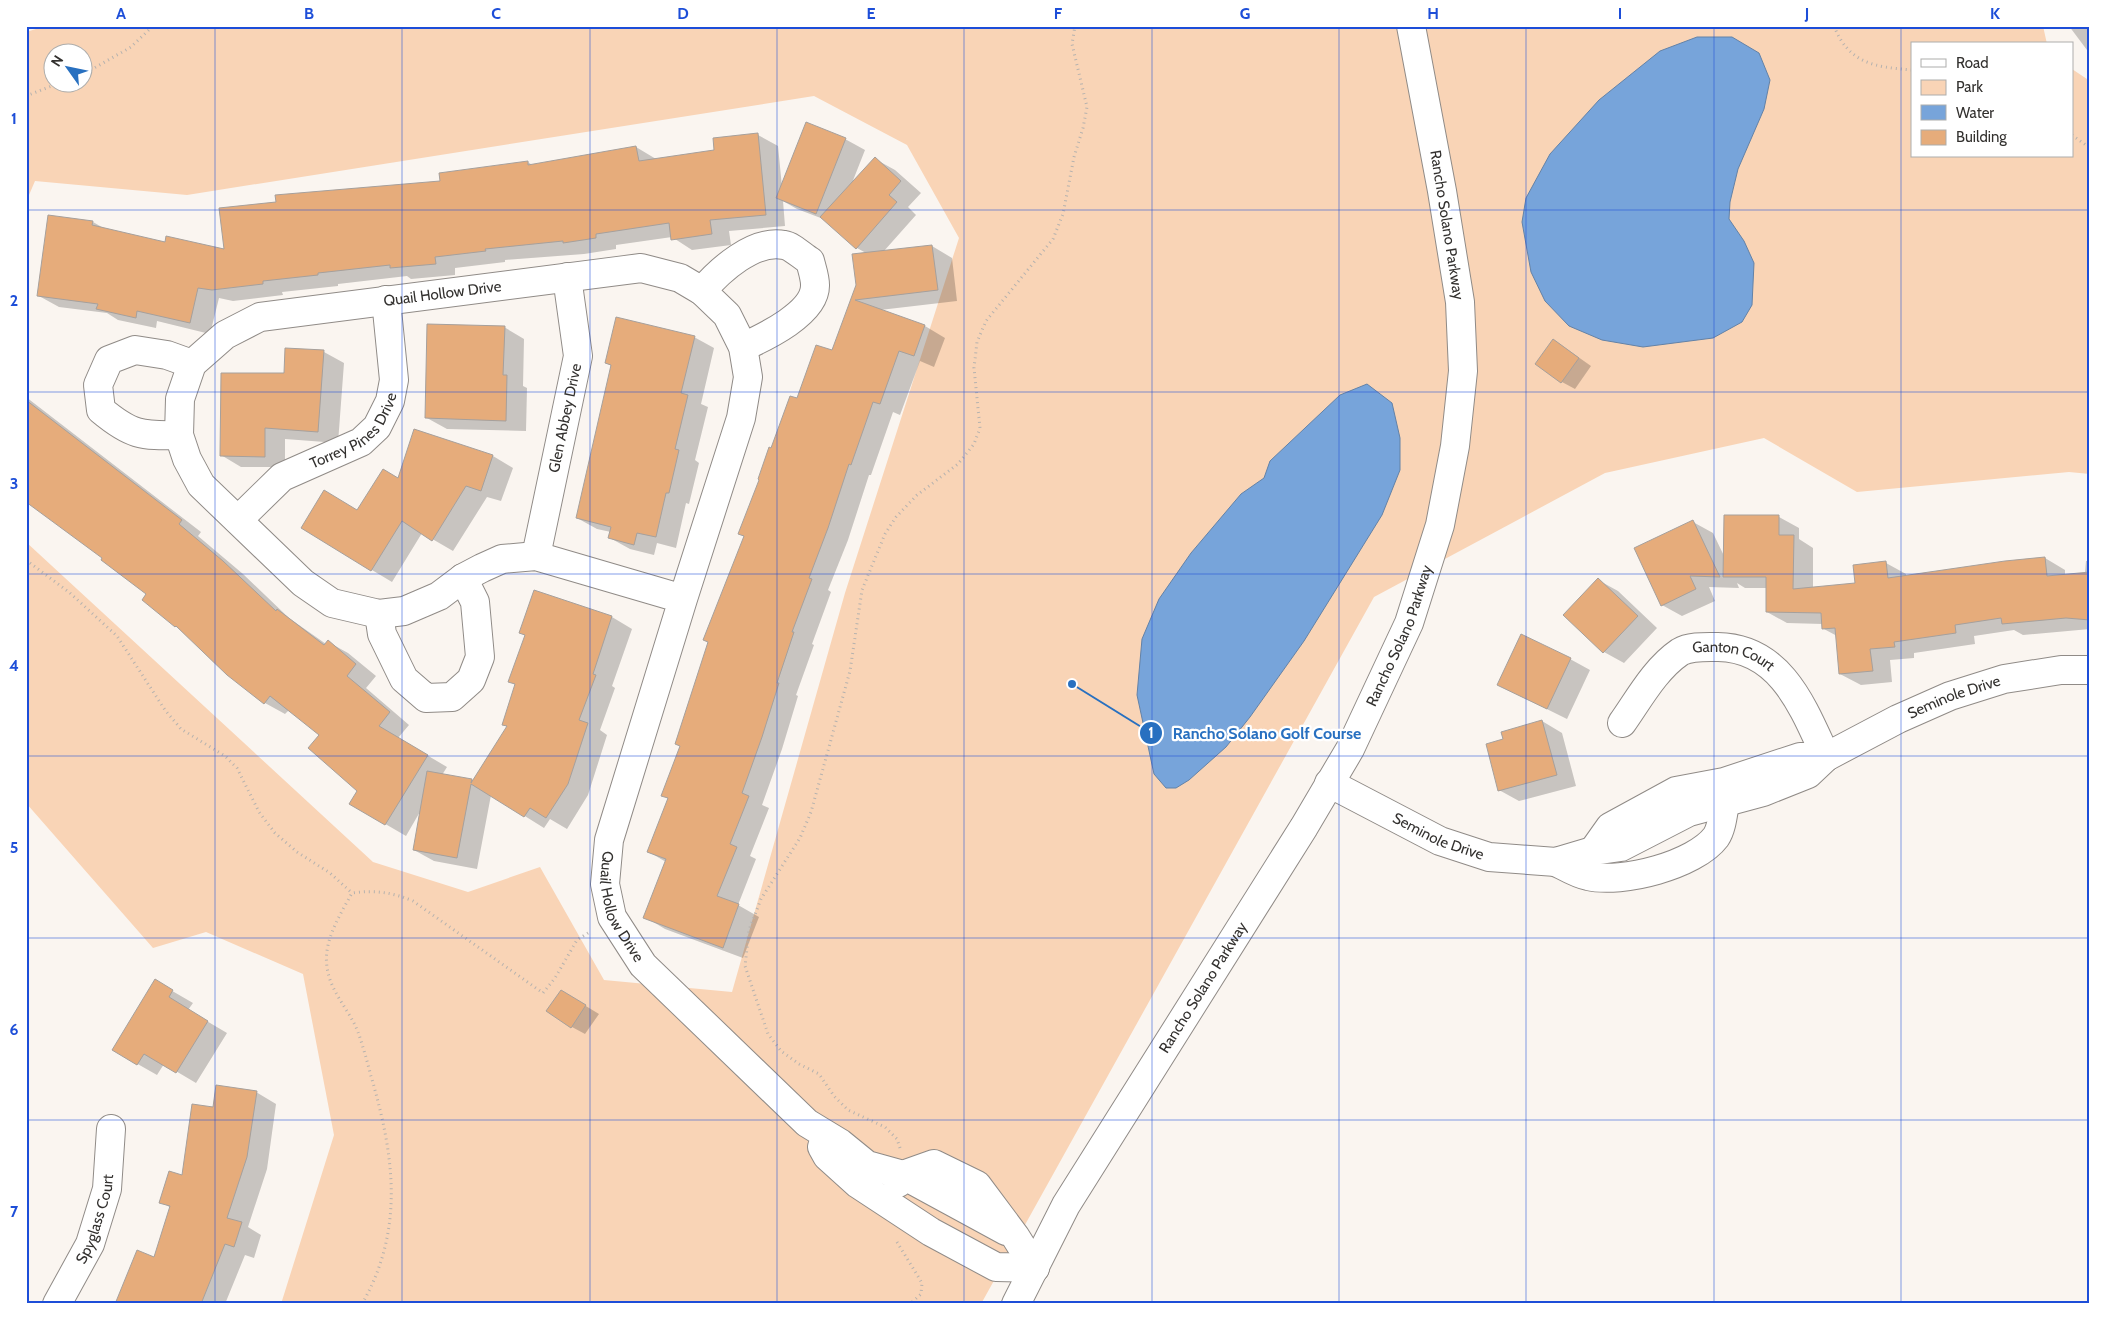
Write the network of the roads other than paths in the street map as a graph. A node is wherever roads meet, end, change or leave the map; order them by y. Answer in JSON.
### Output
{"nodes":[{"id":1,"x":1411,"y":26,"type":"edge"},
{"id":2,"x":568,"y":277,"type":"junction"},
{"id":3,"x":702,"y":291,"type":"junction"},
{"id":4,"x":386,"y":300,"type":"junction"},
{"id":5,"x":744,"y":348,"type":"junction"},
{"id":6,"x":192,"y":364,"type":"junction"},
{"id":7,"x":179,"y":435,"type":"junction"},
{"id":8,"x":238,"y":520,"type":"junction"},
{"id":9,"x":536,"y":556,"type":"junction"},
{"id":10,"x":463,"y":578,"type":"junction"},
{"id":11,"x":683,"y":600,"type":"junction"},
{"id":12,"x":379,"y":614,"type":"junction"},
{"id":13,"x":2090,"y":670,"type":"edge"},
{"id":14,"x":1622,"y":723,"type":"dead end"},
{"id":15,"x":1826,"y":756,"type":"junction"},
{"id":16,"x":1330,"y":783,"type":"junction"},
{"id":17,"x":1725,"y":803,"type":"junction"},
{"id":18,"x":1593,"y":851,"type":"junction"},
{"id":19,"x":1556,"y":862,"type":"junction"},
{"id":20,"x":807,"y":1123,"type":"junction"},
{"id":21,"x":111,"y":1128,"type":"dead end"},
{"id":22,"x":903,"y":1175,"type":"junction"},
{"id":23,"x":898,"y":1209,"type":"junction"},
{"id":24,"x":1035,"y":1268,"type":"junction"},
{"id":25,"x":57,"y":1304,"type":"edge"},
{"id":26,"x":1016,"y":1304,"type":"edge"}],
"edges":[{"from":1,"to":16,"type":"street","name":"Rancho Solano Parkway"},
{"from":2,"to":3,"type":"street","name":"Quail Hollow Drive"},
{"from":2,"to":4,"type":"street","name":"Quail Hollow Drive"},
{"from":2,"to":9,"type":"street","name":"Glen Abbey Drive"},
{"from":3,"to":5,"type":"street","name":"Quail Hollow Drive"},
{"from":3,"to":5,"type":"street"},
{"from":4,"to":6,"type":"street","name":"Quail Hollow Drive"},
{"from":4,"to":8,"type":"street","name":"Torrey Pines Drive"},
{"from":5,"to":11,"type":"street","name":"Quail Hollow Drive"},
{"from":6,"to":7,"type":"street","name":"Quail Hollow Drive"},
{"from":6,"to":7,"type":"street"},
{"from":7,"to":8,"type":"street","name":"Quail Hollow Drive"},
{"from":8,"to":12,"type":"street","name":"Quail Hollow Drive"},
{"from":9,"to":10,"type":"street","name":"Quail Hollow Drive"},
{"from":9,"to":11,"type":"street","name":"Quail Hollow Drive"},
{"from":10,"to":12,"type":"street","name":"Quail Hollow Drive"},
{"from":10,"to":12,"type":"street"},
{"from":11,"to":20,"type":"street","name":"Quail Hollow Drive"},
{"from":13,"to":15,"type":"street","name":"Seminole Drive"},
{"from":14,"to":15,"type":"street","name":"Ganton Court"},
{"from":15,"to":17,"type":"street","name":"Seminole Drive"},
{"from":15,"to":18,"type":"street","name":"Seminole Drive"},
{"from":16,"to":19,"type":"street","name":"Seminole Drive"},
{"from":16,"to":24,"type":"street","name":"Rancho Solano Parkway"},
{"from":17,"to":18,"type":"street","name":"Seminole Drive"},
{"from":17,"to":19,"type":"street","name":"Seminole Drive"},
{"from":18,"to":19,"type":"street","name":"Seminole Drive"},
{"from":20,"to":22,"type":"street","name":"Quail Hollow Drive"},
{"from":20,"to":23,"type":"street","name":"Quail Hollow Drive"},
{"from":21,"to":25,"type":"street","name":"Spyglass Court"},
{"from":22,"to":23,"type":"street"},
{"from":22,"to":24,"type":"street"},
{"from":23,"to":24,"type":"street","name":"Quail Hollow Drive"},
{"from":24,"to":26,"type":"street","name":"Rancho Solano Parkway"}]}
